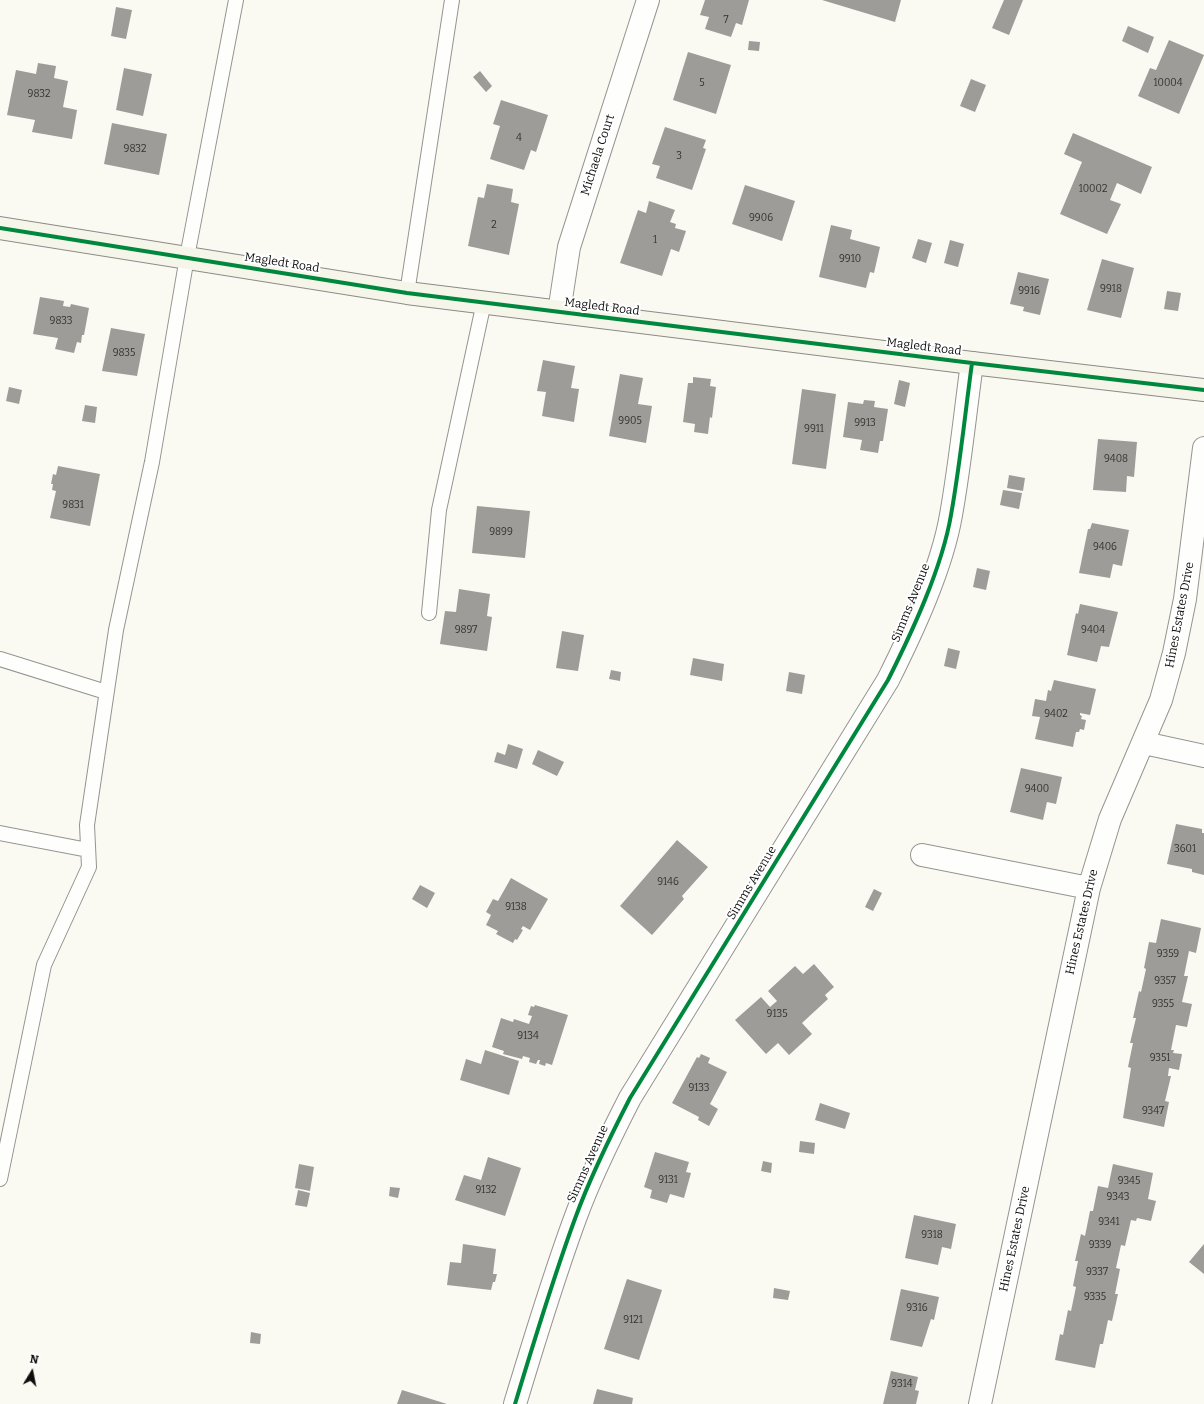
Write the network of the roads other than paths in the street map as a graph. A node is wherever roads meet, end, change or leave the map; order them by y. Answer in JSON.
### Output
{"nodes":[{"id":1,"x":236,"y":0,"type":"edge"},
{"id":2,"x":452,"y":0,"type":"edge"},
{"id":3,"x":648,"y":0,"type":"edge"},
{"id":4,"x":0,"y":228,"type":"edge"},
{"id":5,"x":187,"y":257,"type":"junction"},
{"id":6,"x":407,"y":293,"type":"junction"},
{"id":7,"x":484,"y":302,"type":"junction"},
{"id":8,"x":559,"y":312,"type":"junction"},
{"id":9,"x":972,"y":363,"type":"junction"},
{"id":10,"x":1204,"y":390,"type":"edge"},
{"id":11,"x":1204,"y":448,"type":"edge"},
{"id":12,"x":430,"y":613,"type":"dead end"},
{"id":13,"x":0,"y":659,"type":"edge"},
{"id":14,"x":106,"y":692,"type":"junction"},
{"id":15,"x":1144,"y":743,"type":"junction"},
{"id":16,"x":1204,"y":756,"type":"edge"},
{"id":17,"x":0,"y":833,"type":"edge"},
{"id":18,"x":88,"y":850,"type":"junction"},
{"id":19,"x":922,"y":856,"type":"dead end"},
{"id":20,"x":1089,"y":888,"type":"junction"},
{"id":21,"x":0,"y":1179,"type":"edge"},
{"id":22,"x":515,"y":1404,"type":"edge"},
{"id":23,"x":980,"y":1404,"type":"edge"}],
"edges":[{"from":1,"to":5,"type":"lane"},
{"from":2,"to":6,"type":"lane"},
{"from":3,"to":8,"type":"street","name":"Michaela Court"},
{"from":4,"to":5,"type":"street","name":"Magledt Road"},
{"from":5,"to":6,"type":"street","name":"Magledt Road"},
{"from":5,"to":14,"type":"lane"},
{"from":6,"to":7,"type":"street","name":"Magledt Road"},
{"from":7,"to":8,"type":"street","name":"Magledt Road"},
{"from":7,"to":12,"type":"lane"},
{"from":8,"to":9,"type":"street","name":"Magledt Road"},
{"from":9,"to":10,"type":"street","name":"Magledt Road"},
{"from":9,"to":22,"type":"street","name":"Simms Avenue"},
{"from":11,"to":15,"type":"street","name":"Hines Estates Drive"},
{"from":13,"to":14,"type":"lane"},
{"from":14,"to":18,"type":"lane"},
{"from":15,"to":16,"type":"street"},
{"from":15,"to":20,"type":"street","name":"Hines Estates Drive"},
{"from":17,"to":18,"type":"lane"},
{"from":18,"to":21,"type":"lane"},
{"from":19,"to":20,"type":"street"},
{"from":20,"to":23,"type":"street","name":"Hines Estates Drive"}]}
